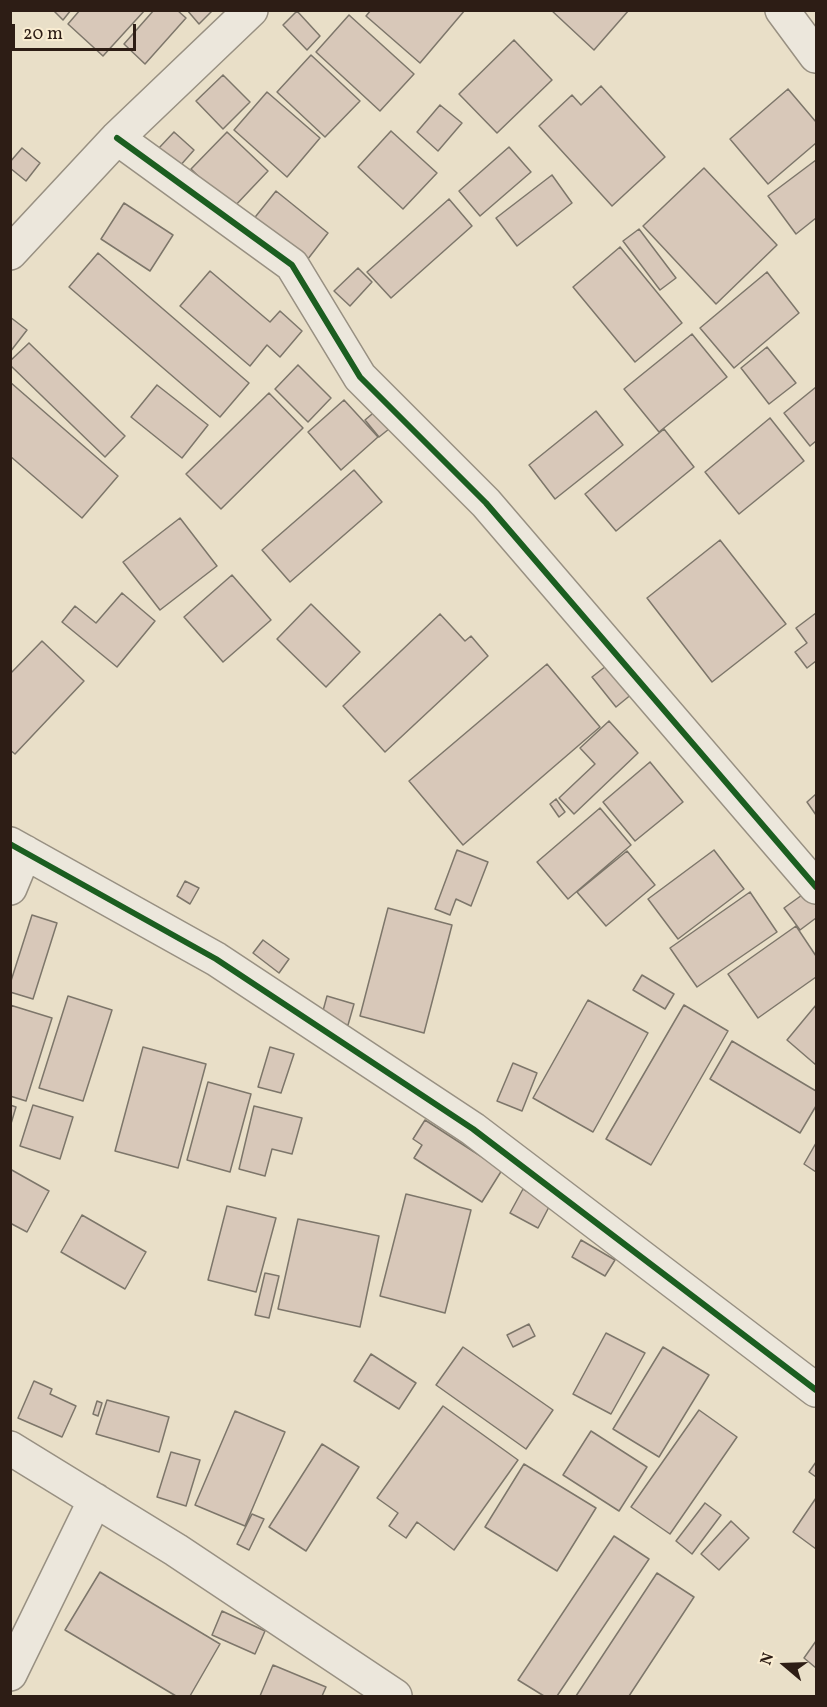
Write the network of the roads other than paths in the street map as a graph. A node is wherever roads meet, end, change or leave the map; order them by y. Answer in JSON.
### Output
{"nodes":[{"id":1,"x":250,"y":10,"type":"edge"},
{"id":2,"x":782,"y":10,"type":"edge"},
{"id":3,"x":816,"y":56,"type":"edge"},
{"id":4,"x":117,"y":138,"type":"junction"},
{"id":5,"x":10,"y":253,"type":"edge"},
{"id":6,"x":18,"y":848,"type":"edge"},
{"id":7,"x":816,"y":887,"type":"edge"},
{"id":8,"x":10,"y":888,"type":"edge"},
{"id":9,"x":816,"y":1390,"type":"edge"},
{"id":10,"x":10,"y":1448,"type":"edge"},
{"id":11,"x":94,"y":1500,"type":"junction"},
{"id":12,"x":10,"y":1674,"type":"edge"},
{"id":13,"x":395,"y":1696,"type":"edge"}],
"edges":[{"from":1,"to":4,"type":"street"},
{"from":2,"to":3,"type":"street"},
{"from":4,"to":5,"type":"street"},
{"from":4,"to":7,"type":"street"},
{"from":6,"to":8,"type":"street"},
{"from":6,"to":9,"type":"street"},
{"from":10,"to":11,"type":"street"},
{"from":11,"to":12,"type":"street"},
{"from":11,"to":13,"type":"street"}]}
